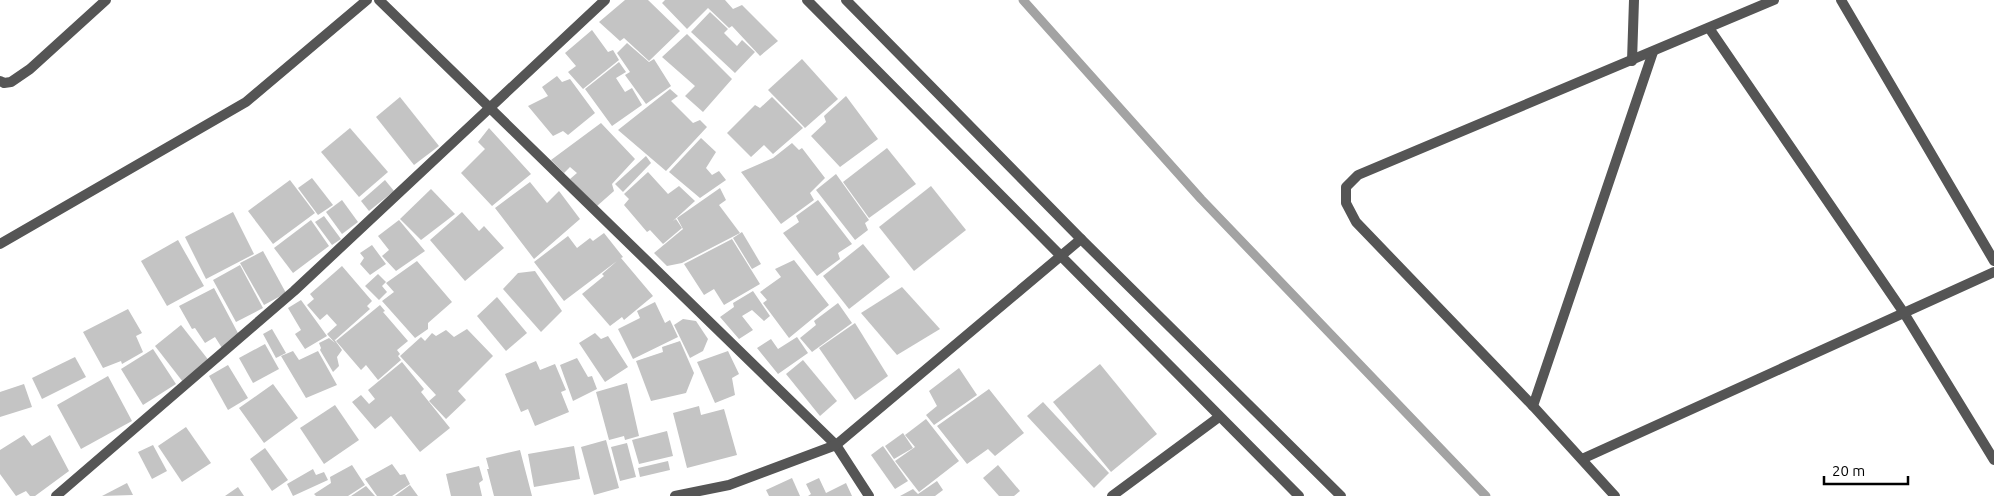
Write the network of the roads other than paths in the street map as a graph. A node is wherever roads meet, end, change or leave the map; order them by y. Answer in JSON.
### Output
{"nodes":[{"id":1,"x":106,"y":0,"type":"edge"},
{"id":2,"x":367,"y":0,"type":"edge"},
{"id":3,"x":379,"y":0,"type":"edge"},
{"id":4,"x":604,"y":0,"type":"edge"},
{"id":5,"x":807,"y":0,"type":"edge"},
{"id":6,"x":846,"y":0,"type":"edge"},
{"id":7,"x":1634,"y":0,"type":"edge"},
{"id":8,"x":1774,"y":0,"type":"edge"},
{"id":9,"x":1841,"y":0,"type":"edge"},
{"id":10,"x":1709,"y":28,"type":"junction"},
{"id":11,"x":1653,"y":52,"type":"junction"},
{"id":12,"x":1632,"y":61,"type":"junction"},
{"id":13,"x":0,"y":81,"type":"edge"},
{"id":14,"x":490,"y":109,"type":"junction"},
{"id":15,"x":1082,"y":239,"type":"junction"},
{"id":16,"x":0,"y":244,"type":"edge"},
{"id":17,"x":1061,"y":257,"type":"junction"},
{"id":18,"x":1994,"y":262,"type":"edge"},
{"id":19,"x":1994,"y":272,"type":"edge"},
{"id":20,"x":1904,"y":313,"type":"junction"},
{"id":21,"x":1533,"y":406,"type":"junction"},
{"id":22,"x":1219,"y":417,"type":"junction"},
{"id":23,"x":836,"y":445,"type":"junction"},
{"id":24,"x":1582,"y":459,"type":"junction"},
{"id":25,"x":1994,"y":460,"type":"edge"},
{"id":26,"x":729,"y":485,"type":"junction"},
{"id":27,"x":56,"y":496,"type":"edge"},
{"id":28,"x":675,"y":496,"type":"edge"},
{"id":29,"x":714,"y":496,"type":"edge"},
{"id":30,"x":869,"y":496,"type":"edge"},
{"id":31,"x":1112,"y":496,"type":"edge"},
{"id":32,"x":1299,"y":496,"type":"edge"},
{"id":33,"x":1341,"y":496,"type":"edge"},
{"id":34,"x":1615,"y":496,"type":"edge"}],
"edges":[{"from":1,"to":13,"type":"street"},
{"from":2,"to":16,"type":"street"},
{"from":3,"to":14,"type":"street"},
{"from":4,"to":14,"type":"street"},
{"from":5,"to":17,"type":"street"},
{"from":6,"to":15,"type":"street"},
{"from":7,"to":12,"type":"street"},
{"from":8,"to":10,"type":"street"},
{"from":9,"to":18,"type":"street"},
{"from":10,"to":11,"type":"street"},
{"from":10,"to":20,"type":"street"},
{"from":11,"to":12,"type":"street"},
{"from":11,"to":21,"type":"street"},
{"from":12,"to":21,"type":"street"},
{"from":14,"to":23,"type":"street"},
{"from":14,"to":27,"type":"street"},
{"from":15,"to":17,"type":"street"},
{"from":15,"to":33,"type":"street"},
{"from":17,"to":22,"type":"street"},
{"from":17,"to":23,"type":"street"},
{"from":19,"to":20,"type":"street"},
{"from":20,"to":24,"type":"street"},
{"from":20,"to":25,"type":"street"},
{"from":21,"to":24,"type":"street"},
{"from":22,"to":31,"type":"street"},
{"from":22,"to":32,"type":"street"},
{"from":23,"to":26,"type":"street"},
{"from":23,"to":30,"type":"street"},
{"from":24,"to":34,"type":"street"},
{"from":26,"to":28,"type":"street"},
{"from":26,"to":29,"type":"street"}]}
